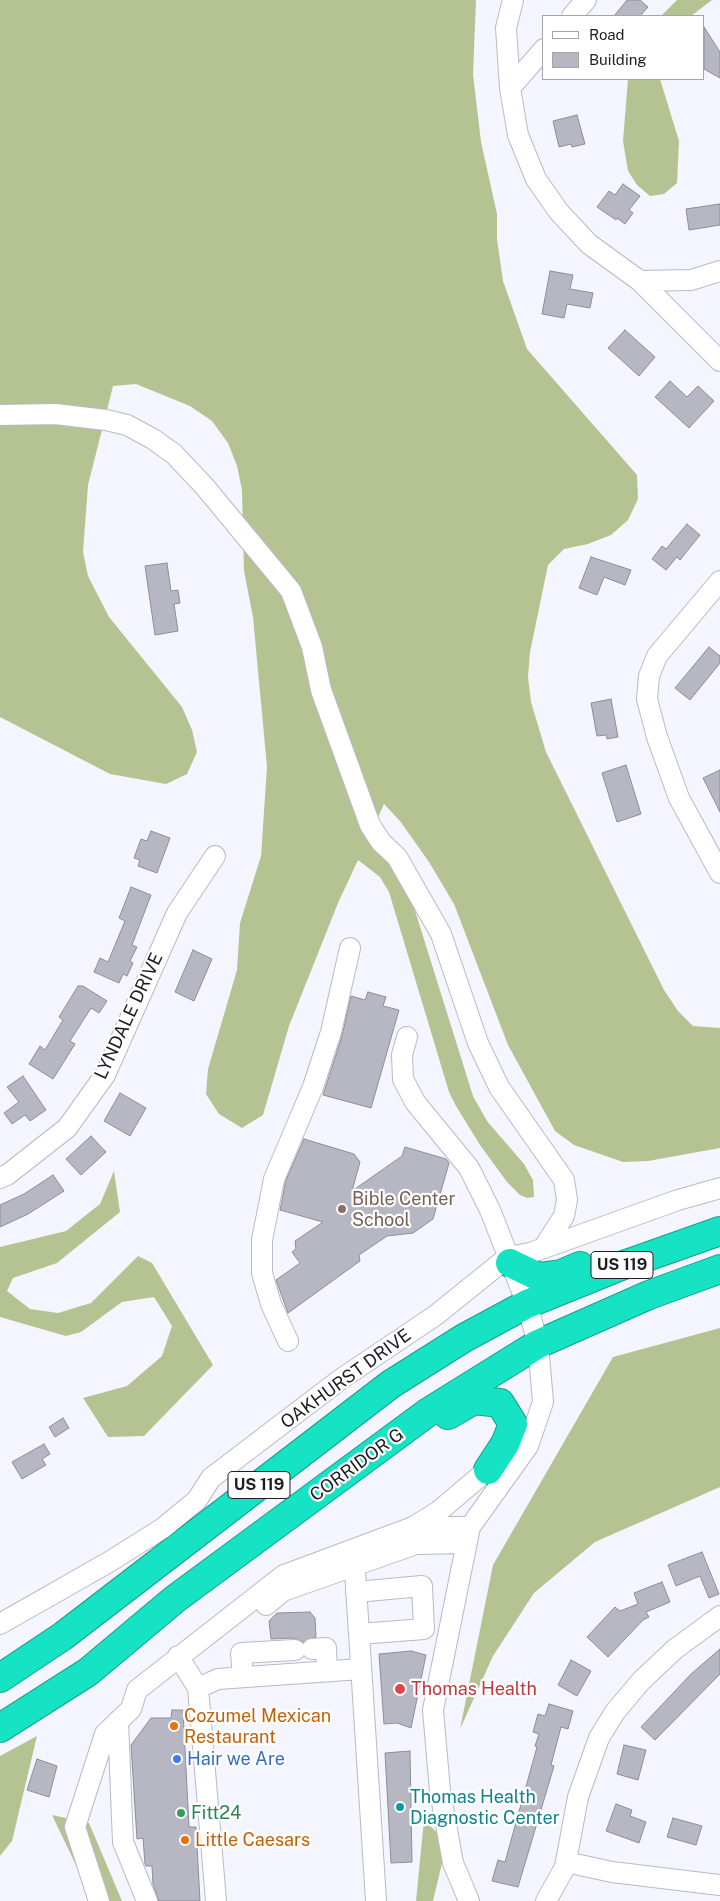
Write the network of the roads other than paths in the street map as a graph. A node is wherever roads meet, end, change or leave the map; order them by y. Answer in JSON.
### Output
{"nodes":[{"id":1,"x":513,"y":0,"type":"edge"},
{"id":2,"x":586,"y":0,"type":"edge"},
{"id":3,"x":573,"y":15,"type":"edge"},
{"id":4,"x":542,"y":50,"type":"edge"},
{"id":5,"x":510,"y":88,"type":"junction"},
{"id":6,"x":720,"y":271,"type":"edge"},
{"id":7,"x":640,"y":281,"type":"junction"},
{"id":8,"x":720,"y":361,"type":"edge"},
{"id":9,"x":0,"y":415,"type":"edge"},
{"id":10,"x":720,"y":581,"type":"edge"},
{"id":11,"x":215,"y":856,"type":"dead end"},
{"id":12,"x":720,"y":873,"type":"edge"},
{"id":13,"x":350,"y":948,"type":"dead end"},
{"id":14,"x":407,"y":1036,"type":"dead end"},
{"id":15,"x":0,"y":1178,"type":"edge"},
{"id":16,"x":720,"y":1188,"type":"edge"},
{"id":17,"x":720,"y":1222,"type":"edge"},
{"id":18,"x":720,"y":1231,"type":"edge"},
{"id":19,"x":544,"y":1247,"type":"junction"},
{"id":20,"x":509,"y":1260,"type":"junction"},
{"id":21,"x":720,"y":1269,"type":"edge"},
{"id":22,"x":527,"y":1304,"type":"junction"},
{"id":23,"x":288,"y":1341,"type":"dead end"},
{"id":24,"x":538,"y":1344,"type":"junction"},
{"id":25,"x":535,"y":1426,"type":"junction"},
{"id":26,"x":488,"y":1470,"type":"junction"},
{"id":27,"x":318,"y":1493,"type":"junction"},
{"id":28,"x":413,"y":1527,"type":"junction"},
{"id":29,"x":468,"y":1535,"type":"junction"},
{"id":30,"x":354,"y":1558,"type":"junction"},
{"id":31,"x":356,"y":1592,"type":"junction"},
{"id":32,"x":720,"y":1616,"type":"edge"},
{"id":33,"x":0,"y":1624,"type":"edge"},
{"id":34,"x":359,"y":1634,"type":"junction"},
{"id":35,"x":182,"y":1662,"type":"junction"},
{"id":36,"x":361,"y":1669,"type":"junction"},
{"id":37,"x":327,"y":1671,"type":"junction"},
{"id":38,"x":243,"y":1677,"type":"junction"},
{"id":39,"x":0,"y":1678,"type":"edge"},
{"id":40,"x":198,"y":1688,"type":"junction"},
{"id":41,"x":124,"y":1715,"type":"junction"},
{"id":42,"x":0,"y":1728,"type":"edge"},
{"id":43,"x":566,"y":1862,"type":"junction"},
{"id":44,"x":720,"y":1885,"type":"edge"},
{"id":45,"x":99,"y":1901,"type":"edge"},
{"id":46,"x":147,"y":1901,"type":"edge"},
{"id":47,"x":216,"y":1901,"type":"edge"},
{"id":48,"x":376,"y":1901,"type":"edge"},
{"id":49,"x":469,"y":1901,"type":"edge"},
{"id":50,"x":546,"y":1901,"type":"edge"}],
"edges":[{"from":1,"to":5,"type":"street"},
{"from":2,"to":3,"type":"street"},
{"from":4,"to":5,"type":"street"},
{"from":5,"to":7,"type":"street"},
{"from":6,"to":7,"type":"street"},
{"from":7,"to":8,"type":"street"},
{"from":9,"to":19,"type":"street"},
{"from":10,"to":12,"type":"street"},
{"from":11,"to":15,"type":"street","name":"LYNDALE DRIVE"},
{"from":13,"to":23,"type":"street"},
{"from":14,"to":20,"type":"street"},
{"from":16,"to":19,"type":"street","name":"OAKHURST DRIVE"},
{"from":17,"to":20,"type":"highway"},
{"from":18,"to":22,"type":"highway","number":"US 119"},
{"from":19,"to":20,"type":"street","name":"OAKHURST DRIVE"},
{"from":20,"to":22,"type":"street"},
{"from":20,"to":33,"type":"street","name":"OAKHURST DRIVE"},
{"from":21,"to":24,"type":"highway","name":"CORRIDOR G","number":"US 119"},
{"from":22,"to":24,"type":"street"},
{"from":22,"to":39,"type":"highway","number":"US 119"},
{"from":24,"to":25,"type":"street"},
{"from":24,"to":27,"type":"highway","name":"CORRIDOR G","number":"US 119"},
{"from":25,"to":26,"type":"street"},
{"from":25,"to":29,"type":"street"},
{"from":26,"to":27,"type":"highway"},
{"from":26,"to":28,"type":"street"},
{"from":27,"to":42,"type":"highway","name":"CORRIDOR G","number":"US 119"},
{"from":28,"to":29,"type":"street"},
{"from":28,"to":30,"type":"street"},
{"from":29,"to":30,"type":"street"},
{"from":29,"to":49,"type":"street"},
{"from":30,"to":31,"type":"street"},
{"from":30,"to":35,"type":"street"},
{"from":31,"to":34,"type":"street"},
{"from":31,"to":34,"type":"street"},
{"from":32,"to":43,"type":"street"},
{"from":34,"to":36,"type":"street"},
{"from":35,"to":40,"type":"street"},
{"from":35,"to":41,"type":"street"},
{"from":36,"to":37,"type":"street"},
{"from":36,"to":48,"type":"street"},
{"from":37,"to":38,"type":"street"},
{"from":37,"to":38,"type":"street"},
{"from":38,"to":40,"type":"street"},
{"from":40,"to":47,"type":"street"},
{"from":41,"to":45,"type":"street"},
{"from":41,"to":46,"type":"street"},
{"from":43,"to":44,"type":"street"},
{"from":43,"to":50,"type":"street"}]}
